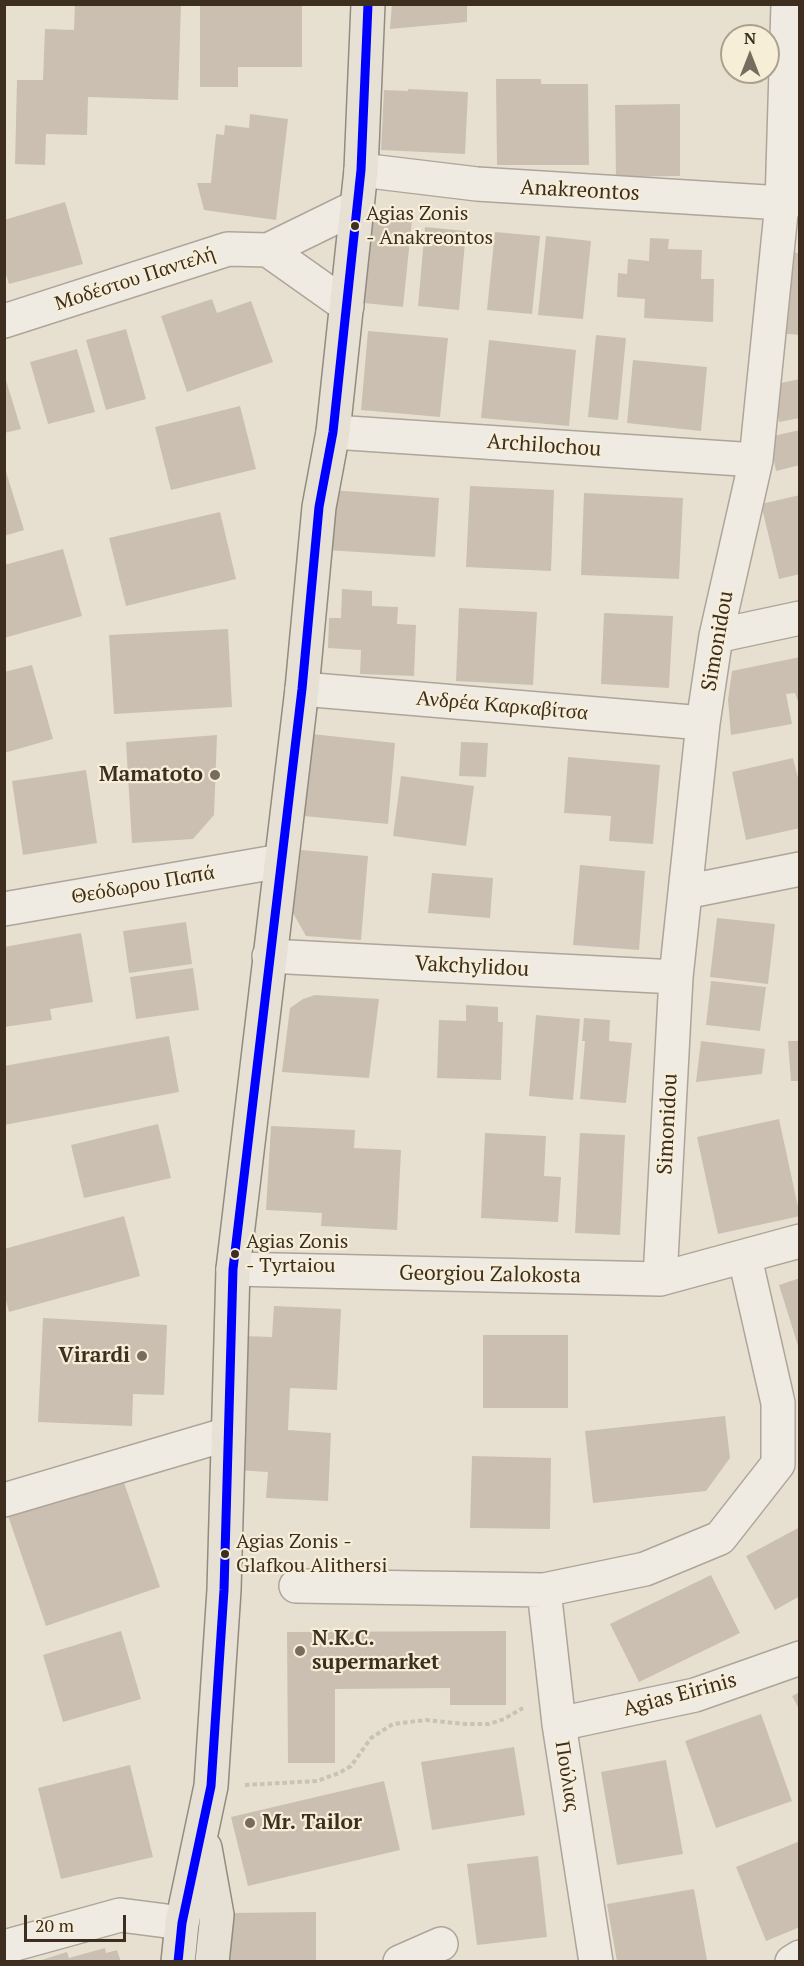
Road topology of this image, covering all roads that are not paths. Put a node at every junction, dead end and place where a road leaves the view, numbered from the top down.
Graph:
1 (368, 4) edge
2 (788, 4) edge
3 (362, 170) junction
4 (791, 201) edge
5 (356, 207) junction
6 (268, 250) junction
7 (347, 306) junction
8 (4, 321) edge
9 (333, 432) junction
10 (756, 460) junction
11 (800, 618) edge
12 (716, 636) junction
13 (302, 689) junction
14 (703, 723) junction
15 (281, 861) junction
16 (800, 869) edge
17 (685, 892) junction
18 (4, 909) edge
19 (269, 956) junction
20 (676, 977) junction
21 (800, 1241) edge
22 (745, 1258) junction
23 (233, 1269) junction
24 (660, 1279) junction
25 (228, 1434) junction
26 (4, 1500) edge
27 (296, 1586) dead end
28 (544, 1590) junction
29 (800, 1658) edge
30 (559, 1724) junction
31 (202, 1834) junction
32 (182, 1923) junction
33 (441, 1944) dead end
34 (4, 1947) edge
35 (800, 1957) edge
36 (177, 1962) edge
37 (212, 1962) edge
38 (400, 1962) edge
39 (596, 1962) edge
40 (792, 1962) edge

1 - 3 main road
2 - 4 street, Simonidou
3 - 4 street, Anakreontos
3 - 5 main road
4 - 10 street, Simonidou
5 - 6 street, Μοδέστου Παντελή
5 - 7 main road
6 - 7 street
6 - 8 street, Μοδέστου Παντελή
7 - 9 main road
9 - 10 street, Archilochou
9 - 13 main road
10 - 12 street, Simonidou
11 - 12 street
12 - 14 street, Simonidou
13 - 14 street, Ανδρέα Καρκαβίτσα
13 - 15 main road
14 - 17 street, Simonidou
15 - 18 street, Θεόδωρου Παπά
15 - 19 main road
16 - 17 street
17 - 20 street, Simonidou
19 - 20 street, Vakchylidou
19 - 23 main road
20 - 24 street, Simonidou
21 - 22 street, Georgiou Zalokosta
22 - 24 street, Georgiou Zalokosta
22 - 28 street
23 - 24 street, Georgiou Zalokosta
23 - 25 main road
25 - 26 street
25 - 31 main road
27 - 28 street
28 - 30 street, Πούλιας
29 - 30 street, Agias Eirinis
30 - 39 street, Πούλιας
31 - 32 main road
31 - 37 main road
32 - 34 street
32 - 36 main road
33 - 38 street
35 - 40 street

